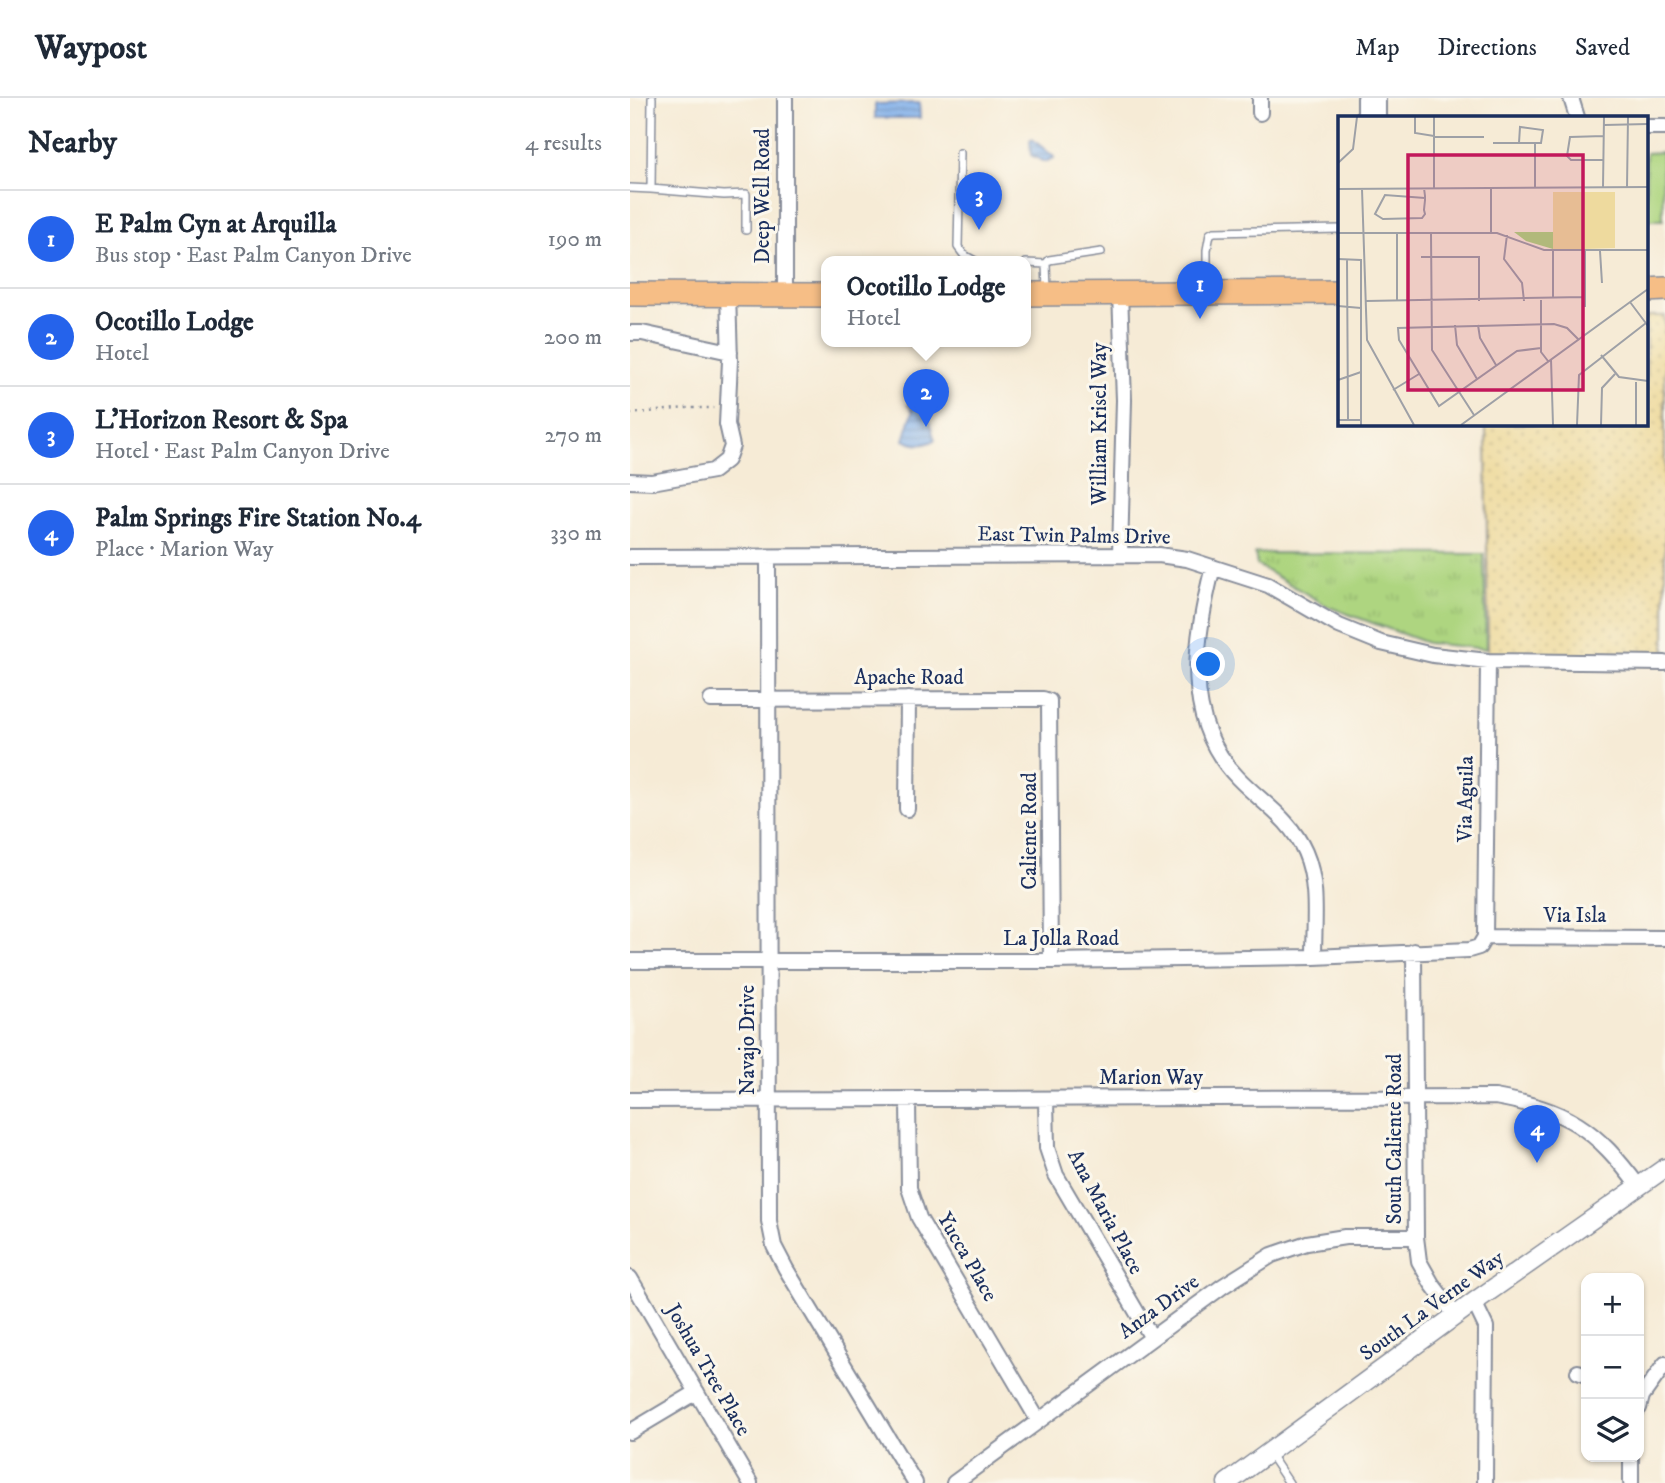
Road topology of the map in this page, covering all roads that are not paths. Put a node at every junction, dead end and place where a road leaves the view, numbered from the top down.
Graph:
1 (652, 98) edge
2 (785, 98) edge
3 (1260, 98) edge
4 (1365, 98) edge
5 (1378, 98) edge
6 (1571, 98) edge
7 (1260, 114) dead end
8 (1365, 116) edge
9 (1378, 116) edge
10 (1577, 116) edge
11 (960, 153) dead end
12 (630, 188) edge
13 (651, 188) junction
14 (1338, 229) edge
15 (746, 230) dead end
16 (1101, 252) dead end
17 (966, 256) edge
18 (1031, 263) edge
19 (1046, 264) junction
20 (1338, 292) edge
21 (728, 293) junction
22 (1121, 293) junction
23 (1207, 293) junction
24 (630, 294) edge
25 (785, 294) junction
26 (1036, 294) edge
27 (821, 295) edge
28 (630, 333) edge
29 (730, 352) junction
30 (630, 481) edge
31 (1120, 554) junction
32 (630, 557) edge
33 (768, 557) junction
34 (1213, 567) junction
35 (1488, 661) junction
36 (1665, 663) edge
37 (768, 699) junction
38 (908, 699) junction
39 (710, 700) dead end
40 (1049, 701) joint
41 (907, 809) dead end
42 (1485, 937) junction
43 (1665, 938) edge
44 (1414, 951) junction
45 (1314, 957) junction
46 (769, 960) junction
47 (630, 961) edge
48 (1051, 961) junction
49 (1416, 1098) junction
50 (769, 1099) junction
51 (1046, 1099) junction
52 (630, 1100) edge
53 (908, 1100) junction
54 (1665, 1168) edge
55 (1639, 1187) junction
56 (1416, 1237) junction
57 (630, 1278) edge
58 (1474, 1302) junction
59 (1456, 1316) junction
60 (1152, 1338) junction
61 (1665, 1364) edge
62 (698, 1392) junction
63 (1641, 1399) edge
64 (1038, 1420) junction
65 (630, 1432) edge
66 (1268, 1453) junction
67 (1632, 1462) edge
68 (750, 1483) edge
69 (915, 1483) edge
70 (954, 1483) edge
71 (1227, 1483) edge
72 (1289, 1483) edge
73 (1485, 1483) edge
74 (1631, 1483) edge

1 - 13 lane
2 - 25 street, Deep Well Road
3 - 7 street
4 - 8 street
5 - 9 street
6 - 10 street
11 - 17 lane
12 - 13 lane
13 - 15 lane
14 - 23 lane
16 - 19 lane
18 - 19 lane
19 - 26 lane
20 - 23 main road
21 - 24 main road
21 - 25 main road
21 - 29 street
22 - 23 main road
22 - 26 main road
22 - 31 street, William Krisel Way
25 - 27 main road
28 - 29 street
29 - 30 street
31 - 33 street, East Twin Palms Drive
31 - 34 street, East Twin Palms Drive
32 - 33 street, East Twin Palms Drive
33 - 37 street, Navajo Drive
34 - 35 street, East Twin Palms Drive
34 - 45 street
35 - 36 street, East Twin Palms Drive
35 - 42 street, Via Aguila
37 - 38 street, Apache Road
37 - 39 street, Apache Road
37 - 46 street, Navajo Drive
38 - 40 street, Apache Road
38 - 41 street
40 - 48 street, Caliente Road
42 - 43 street, Via Isla
42 - 44 street, La Jolla Road
44 - 45 street, La Jolla Road
44 - 49 street, South Caliente Road
45 - 48 street, La Jolla Road
46 - 47 street, La Jolla Road
46 - 48 street, La Jolla Road
46 - 50 street, Navajo Drive
49 - 51 street, Marion Way
49 - 55 street, Marion Way
49 - 56 street, South Caliente Road
50 - 52 street, Marion Way
50 - 53 street, Marion Way
50 - 69 street, Navajo Drive
51 - 53 street, Marion Way
51 - 60 street, Ana Maria Place
53 - 64 street, Yucca Place
54 - 55 street, South La Verne Way
55 - 58 street, South La Verne Way
56 - 59 street, South Caliente Road
56 - 60 street, Anza Drive
57 - 62 street, Joshua Tree Place
58 - 59 street, South La Verne Way
58 - 73 street
59 - 66 street, South La Verne Way
60 - 64 street, Anza Drive
61 - 63 street
62 - 65 street
62 - 68 street, Joshua Tree Place
64 - 70 street, Anza Drive
66 - 71 street, South La Verne Way
66 - 72 lane
67 - 74 street

